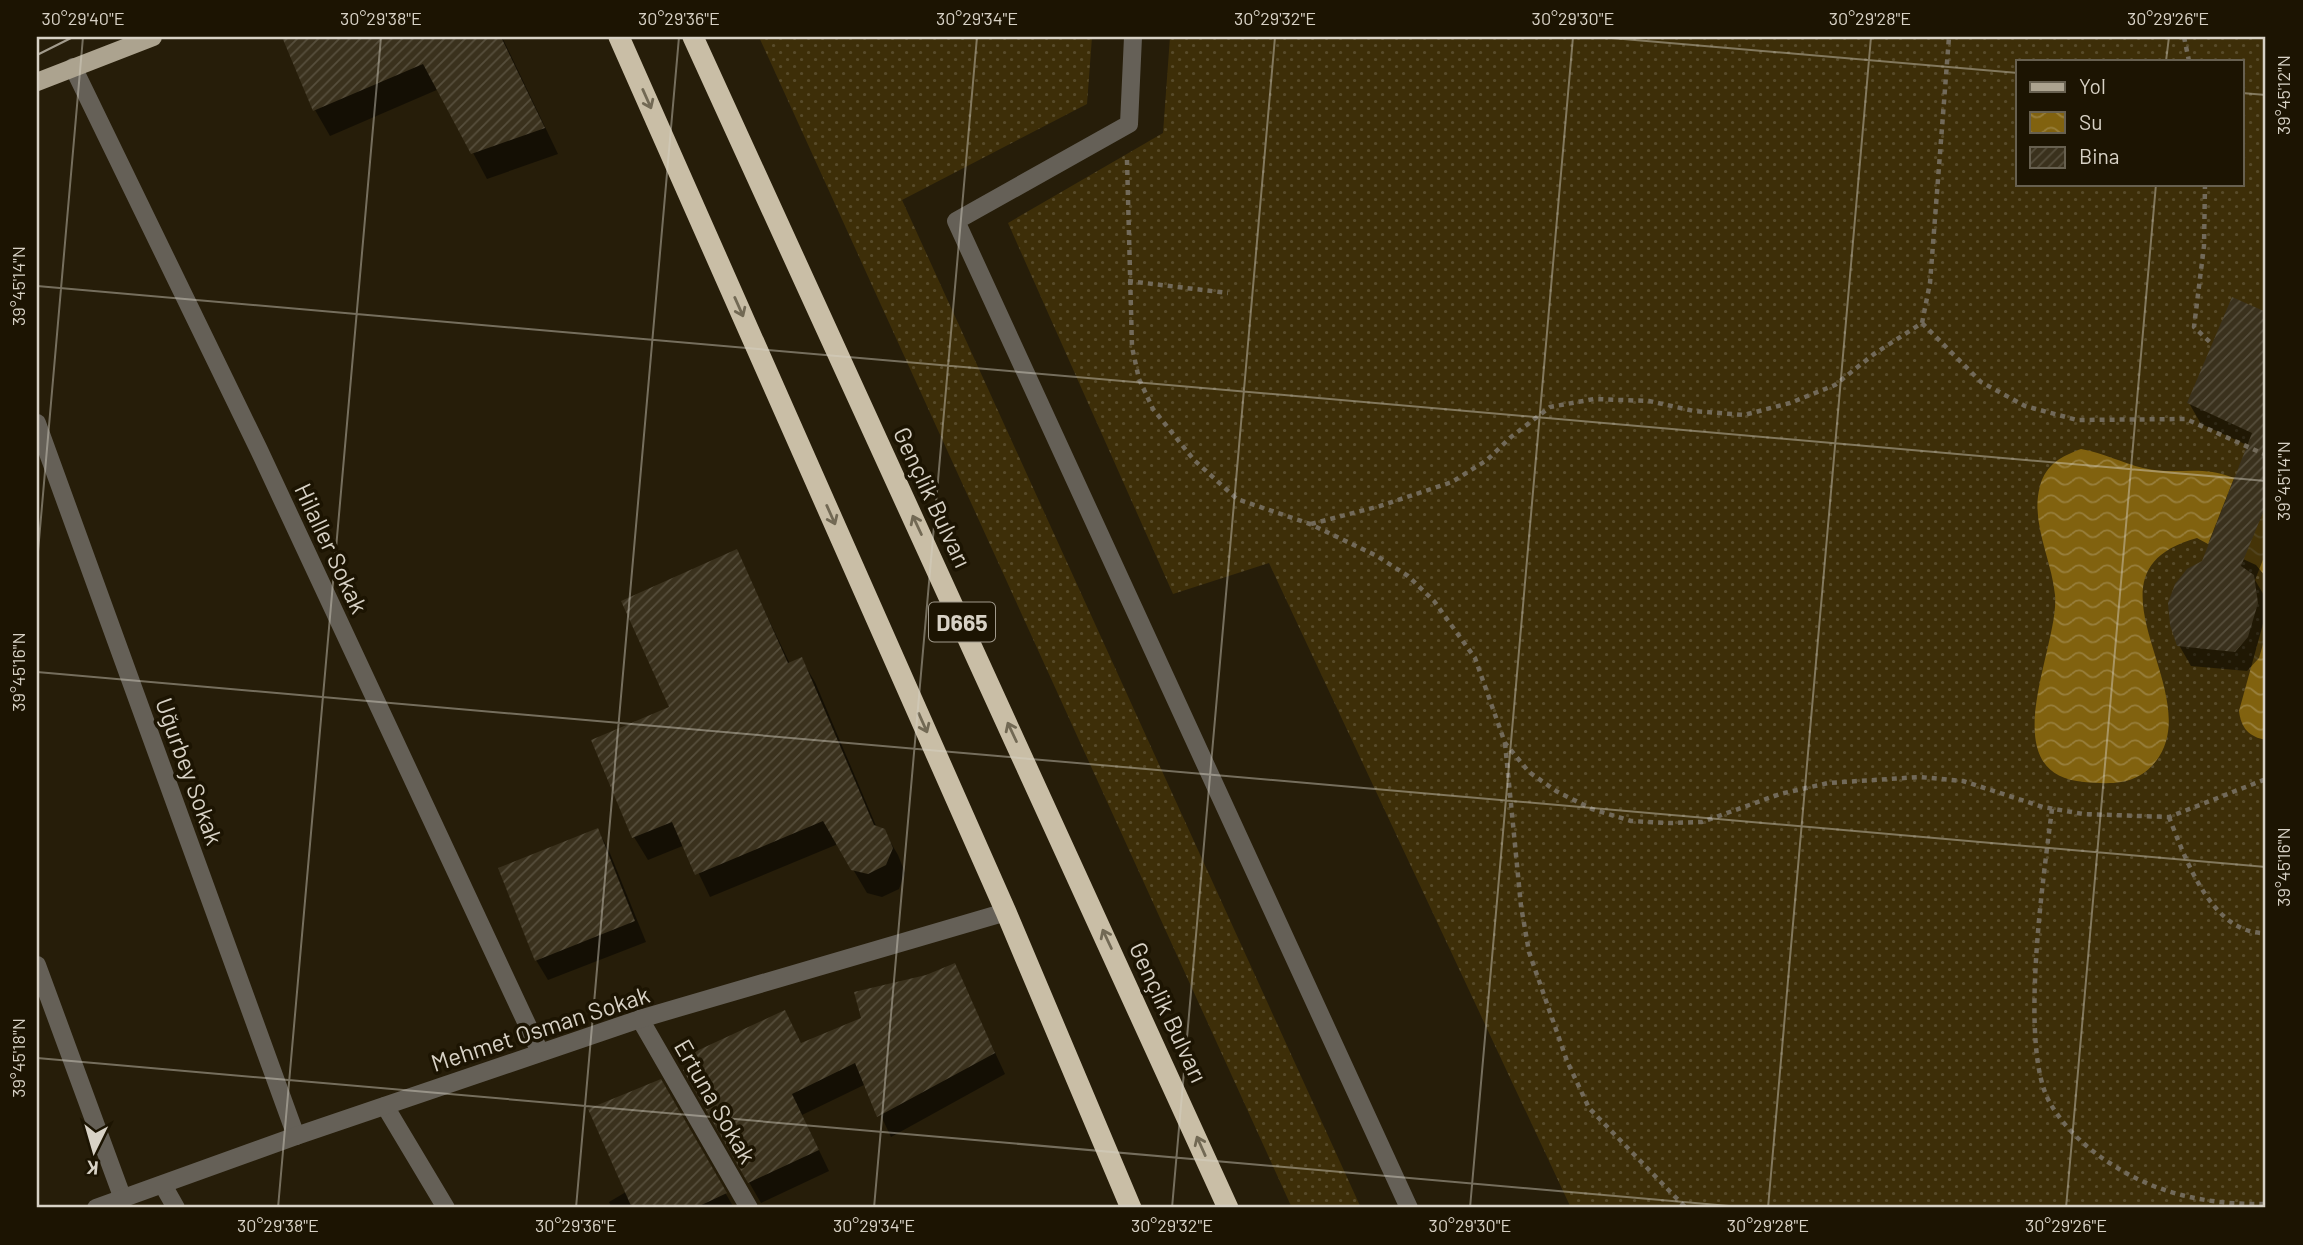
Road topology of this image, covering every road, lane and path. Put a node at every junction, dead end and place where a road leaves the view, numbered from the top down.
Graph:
1 (153, 37) edge
2 (619, 37) edge
3 (694, 37) edge
4 (1133, 37) edge
5 (1949, 37) edge
6 (2184, 37) edge
7 (2189, 60) edge
8 (74, 67) junction
9 (37, 82) edge
10 (1129, 124) junction
11 (2205, 186) edge
12 (1128, 281) junction
13 (1228, 293) dead end
14 (1922, 323) junction
15 (2213, 345) dead end
16 (37, 423) edge
17 (2266, 455) edge
18 (1310, 524) junction
19 (1505, 743) junction
20 (2266, 779) edge
21 (2052, 808) junction
22 (2169, 817) junction
23 (1006, 912) junction
24 (2266, 933) edge
25 (37, 965) edge
26 (640, 1019) junction
27 (540, 1052) junction
28 (385, 1106) junction
29 (296, 1136) junction
30 (163, 1185) junction
31 (124, 1199) junction
32 (2266, 1203) edge
33 (96, 1208) edge
34 (176, 1208) edge
35 (446, 1208) edge
36 (749, 1208) edge
37 (1131, 1208) edge
38 (1228, 1208) edge
39 (1409, 1208) edge
40 (1686, 1208) edge

1 - 8 main road
2 -> 23 highway
38 -> 3 highway, Gençlik Bulvarı / D665
4 - 10 street
5 - 14 path
6 - 7 path
8 - 9 main road
8 - 27 street, Hilaller Sokak
10 - 12 path
10 - 39 street
11 - 15 path
12 - 13 path
12 - 18 path
14 - 17 path
14 - 18 path
16 - 29 street, Uğurbey Sokak
18 - 19 path
19 - 21 path
19 - 40 path
20 - 22 path
21 - 22 path
21 - 32 path
22 - 24 path
23 - 26 street, Mehmet Osman Sokak
23 - 37 highway
25 - 31 street
26 - 27 street, Mehmet Osman Sokak
26 - 36 street, Ertuna Sokak
27 - 28 street, Mehmet Osman Sokak
28 - 29 street, Mehmet Osman Sokak
28 - 35 street
29 - 30 street, Mehmet Osman Sokak
30 - 31 street, Mehmet Osman Sokak
30 - 34 street
31 - 33 street, Mehmet Osman Sokak

